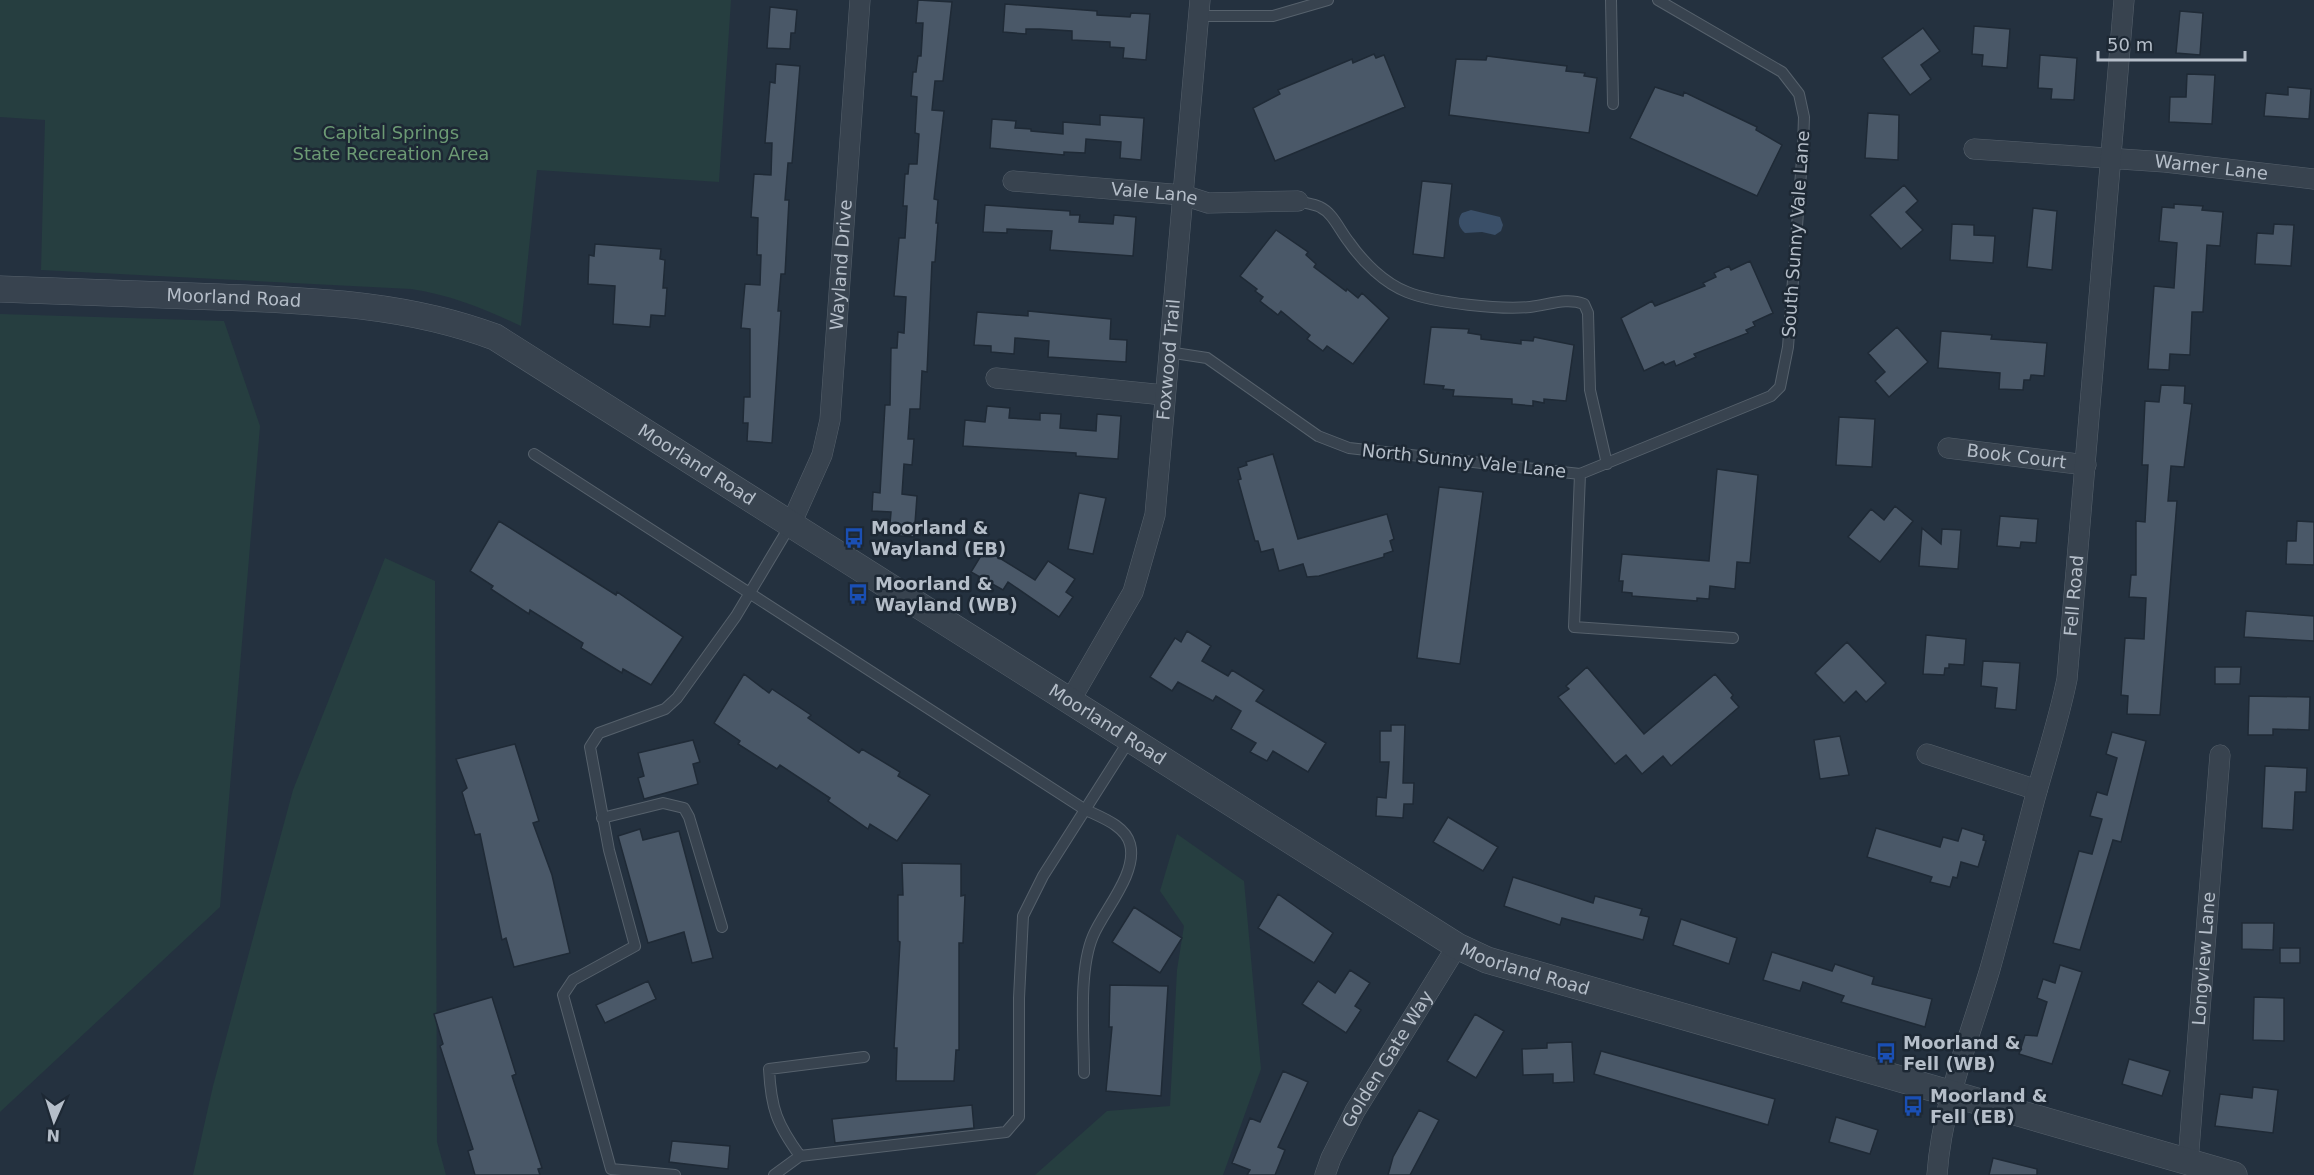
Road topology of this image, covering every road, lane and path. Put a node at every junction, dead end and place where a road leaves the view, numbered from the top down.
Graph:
1 (860, 0) edge
2 (1328, 0) edge
3 (1611, 0) edge
4 (1658, 0) edge
5 (2124, 0) edge
6 (1200, 8) edge
7 (1613, 104) dead end
8 (1974, 149) dead end
9 (2110, 158) junction
10 (2314, 179) edge
11 (1013, 181) dead end
12 (1183, 195) junction
13 (1298, 201) joint
14 (0, 289) edge
15 (1168, 352) junction
16 (996, 378) dead end
17 (1164, 395) junction
18 (1771, 396) joint
19 (1948, 448) dead end
20 (534, 454) dead end
21 (1607, 464) junction
22 (2086, 465) junction
23 (1580, 474) junction
24 (791, 524) junction
25 (750, 592) junction
26 (1733, 638) dead end
27 (1070, 701) junction
28 (1130, 739) junction
29 (1927, 754) dead end
30 (2220, 755) dead end
31 (2037, 790) junction
32 (1084, 809) junction
33 (602, 818) junction
34 (722, 927) dead end
35 (1457, 946) junction
36 (864, 1057) dead end
37 (1084, 1073) dead end
38 (1950, 1094) junction
39 (800, 1156) junction
40 (2188, 1162) junction
41 (675, 1175) edge
42 (774, 1175) edge
43 (1325, 1175) edge
44 (1937, 1175) edge
45 (2234, 1175) edge

1 - 24 street, Wayland Drive
2 - 6 lane
3 - 7 lane
4 - 18 lane, South Sunny Vale Lane
5 - 9 street, Fell Road
6 - 12 street, Foxwood Trail
8 - 9 street, Warner Lane
9 - 10 street, Warner Lane
9 - 22 street, Fell Road
11 - 12 street, Vale Lane
12 - 13 street, Vale Lane
12 - 15 street, Foxwood Trail
13 - 21 lane
14 - 24 street, Moorland Road
15 - 17 street, Foxwood Trail
15 - 23 lane, North Sunny Vale Lane
16 - 17 street
17 - 27 street, Foxwood Trail
18 - 21 lane, North Sunny Vale Lane
19 - 22 street, Book Court
20 - 25 lane
21 - 23 lane, North Sunny Vale Lane
22 - 31 street, Fell Road
23 - 26 lane
24 - 25 lane
24 - 27 street, Moorland Road
25 - 32 lane
25 - 33 lane
27 - 28 street, Moorland Road
28 - 32 lane
28 - 35 street, Moorland Road
29 - 31 street
30 - 40 street, Longview Lane
31 - 38 street, Fell Road
32 - 37 lane
32 - 39 lane
33 - 34 lane
33 - 41 lane
35 - 38 street, Moorland Road
35 - 43 street, Golden Gate Way
36 - 39 lane
38 - 40 street, Moorland Road
38 - 44 street, Fell Road
39 - 42 lane
40 - 45 street, Moorland Road

